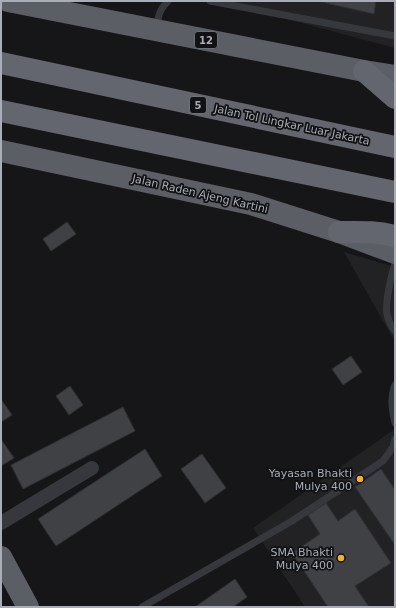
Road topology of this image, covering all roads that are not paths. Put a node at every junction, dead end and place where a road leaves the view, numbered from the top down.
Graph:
1 (8, 1) edge
2 (168, 1) edge
3 (210, 1) edge
4 (156, 31) junction
5 (395, 36) edge
6 (1, 63) edge
7 (364, 71) junction
8 (395, 76) edge
9 (395, 98) edge
10 (1, 111) edge
11 (395, 147) edge
12 (1, 151) edge
13 (395, 192) edge
14 (339, 232) junction
15 (395, 236) edge
16 (395, 253) edge
17 (395, 264) edge
18 (395, 331) edge
19 (394, 386) edge
20 (395, 423) edge
21 (395, 439) edge
22 (92, 468) dead end
23 (1, 523) edge
24 (1, 557) edge
25 (28, 607) edge
26 (142, 607) edge

1 - 4 highway, 12
2 - 4 lane
3 - 5 lane
4 - 7 highway, 12
6 - 11 highway, Jalan Tol Lingkar Luar Jakarta / 5
7 - 8 highway, 12
7 - 9 highway
10 - 13 highway
12 - 14 highway, Jalan Raden Ajeng Kartini
14 - 15 highway
14 - 16 highway, Jalan Raden Ajeng Kartini
17 - 18 lane
19 - 20 lane
21 - 26 lane
22 - 23 street
24 - 25 highway

